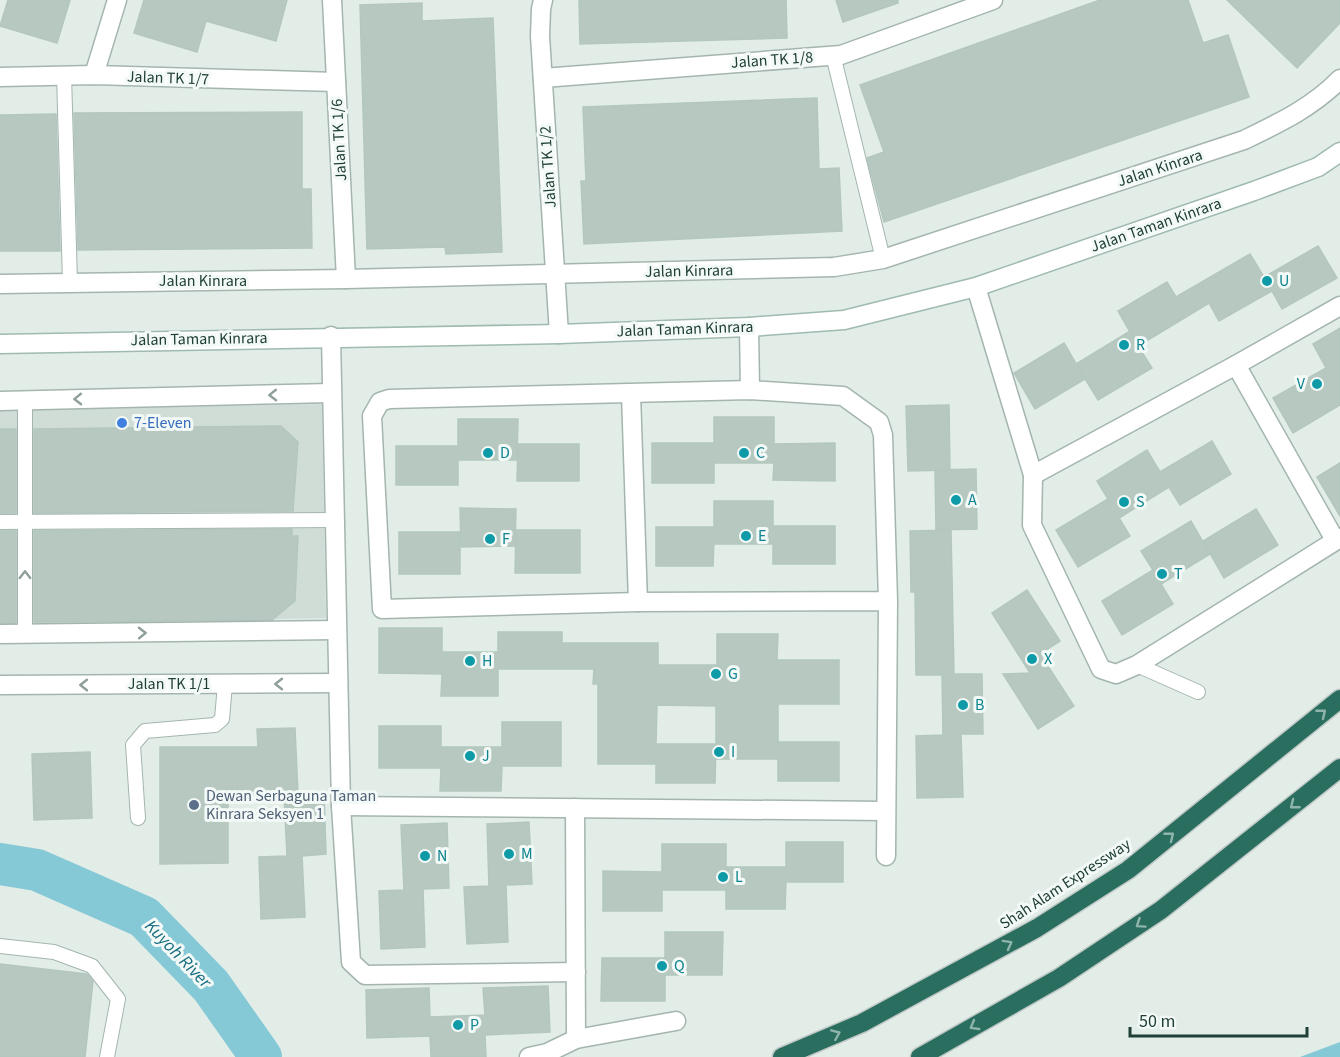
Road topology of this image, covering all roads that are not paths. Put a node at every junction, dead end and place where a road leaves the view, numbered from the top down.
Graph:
1 (117, 0) edge
2 (332, 0) edge
3 (543, 0) edge
4 (993, 0) edge
5 (833, 56) junction
6 (64, 75) junction
7 (93, 75) junction
8 (0, 77) edge
9 (543, 78) junction
10 (1340, 79) edge
11 (336, 82) junction
12 (1340, 152) edge
13 (883, 260) junction
14 (555, 274) junction
15 (345, 279) junction
16 (70, 282) junction
17 (0, 284) edge
18 (976, 287) junction
19 (1340, 306) edge
20 (749, 327) junction
21 (559, 334) junction
22 (331, 336) junction
23 (0, 344) edge
24 (1236, 365) junction
25 (750, 390) junction
26 (331, 393) junction
27 (631, 394) junction
28 (25, 400) junction
29 (0, 401) edge
30 (1033, 475) junction
31 (334, 520) junction
32 (0, 522) edge
33 (25, 522) junction
34 (1338, 539) edge
35 (888, 601) junction
36 (638, 602) junction
37 (336, 630) junction
38 (0, 634) edge
39 (25, 634) junction
40 (1137, 665) junction
41 (338, 683) junction
42 (225, 684) junction
43 (0, 685) edge
44 (1198, 692) dead end
45 (1340, 699) edge
46 (1340, 768) edge
47 (341, 806) junction
48 (575, 808) junction
49 (886, 812) junction
50 (138, 818) dead end
51 (886, 856) dead end
52 (0, 946) edge
53 (576, 972) junction
54 (676, 1021) dead end
55 (576, 1039) junction
56 (108, 1057) edge
57 (529, 1057) edge
58 (782, 1057) edge
59 (920, 1057) edge

1 - 7 street
2 - 11 street, Jalan TK 1/6
3 - 9 street, Jalan TK 1/2
4 - 5 street, Jalan TK 1/8
5 - 9 street, Jalan TK 1/8
5 - 13 lane
6 - 7 street, Jalan TK 1/7
6 - 8 street, Jalan TK 1/7
6 - 16 lane
7 - 11 street, Jalan TK 1/7
9 - 14 street, Jalan TK 1/2
10 - 13 street, Jalan Kinrara
11 - 15 street, Jalan TK 1/6
12 - 18 street, Jalan Taman Kinrara
13 - 14 street, Jalan Kinrara
14 - 15 street, Jalan Kinrara
14 - 21 street, Jalan TK 1/2
15 - 16 street, Jalan Kinrara
16 - 17 street, Jalan Kinrara
18 - 20 street, Jalan Taman Kinrara
18 - 30 street
19 - 24 street
20 - 21 street, Jalan Taman Kinrara
20 - 25 street
21 - 22 street, Jalan Taman Kinrara
22 - 23 street, Jalan Taman Kinrara
22 - 26 street
24 - 30 street
24 - 34 street
25 - 27 street
25 - 35 street
26 -> 28 street
26 - 31 street
27 - 36 street
27 - 36 street
28 - 29 street
28 - 33 lane
30 - 40 street
31 - 33 lane
31 - 37 street
32 - 33 lane
39 -> 33 lane
34 - 40 street
35 - 36 street
35 - 49 street
39 -> 37 street
37 - 41 street
38 - 39 street
40 - 44 lane
41 -> 42 street, Jalan TK 1/1
41 - 47 street
42 -> 43 street, Jalan TK 1/1
42 - 50 lane
58 -> 45 highway, Shah Alam Expressway
46 -> 59 highway
47 - 48 street
47 - 53 street
48 - 49 street
48 - 53 street
49 - 51 street
52 - 56 lane
53 - 55 street
54 - 55 street
55 - 57 street

